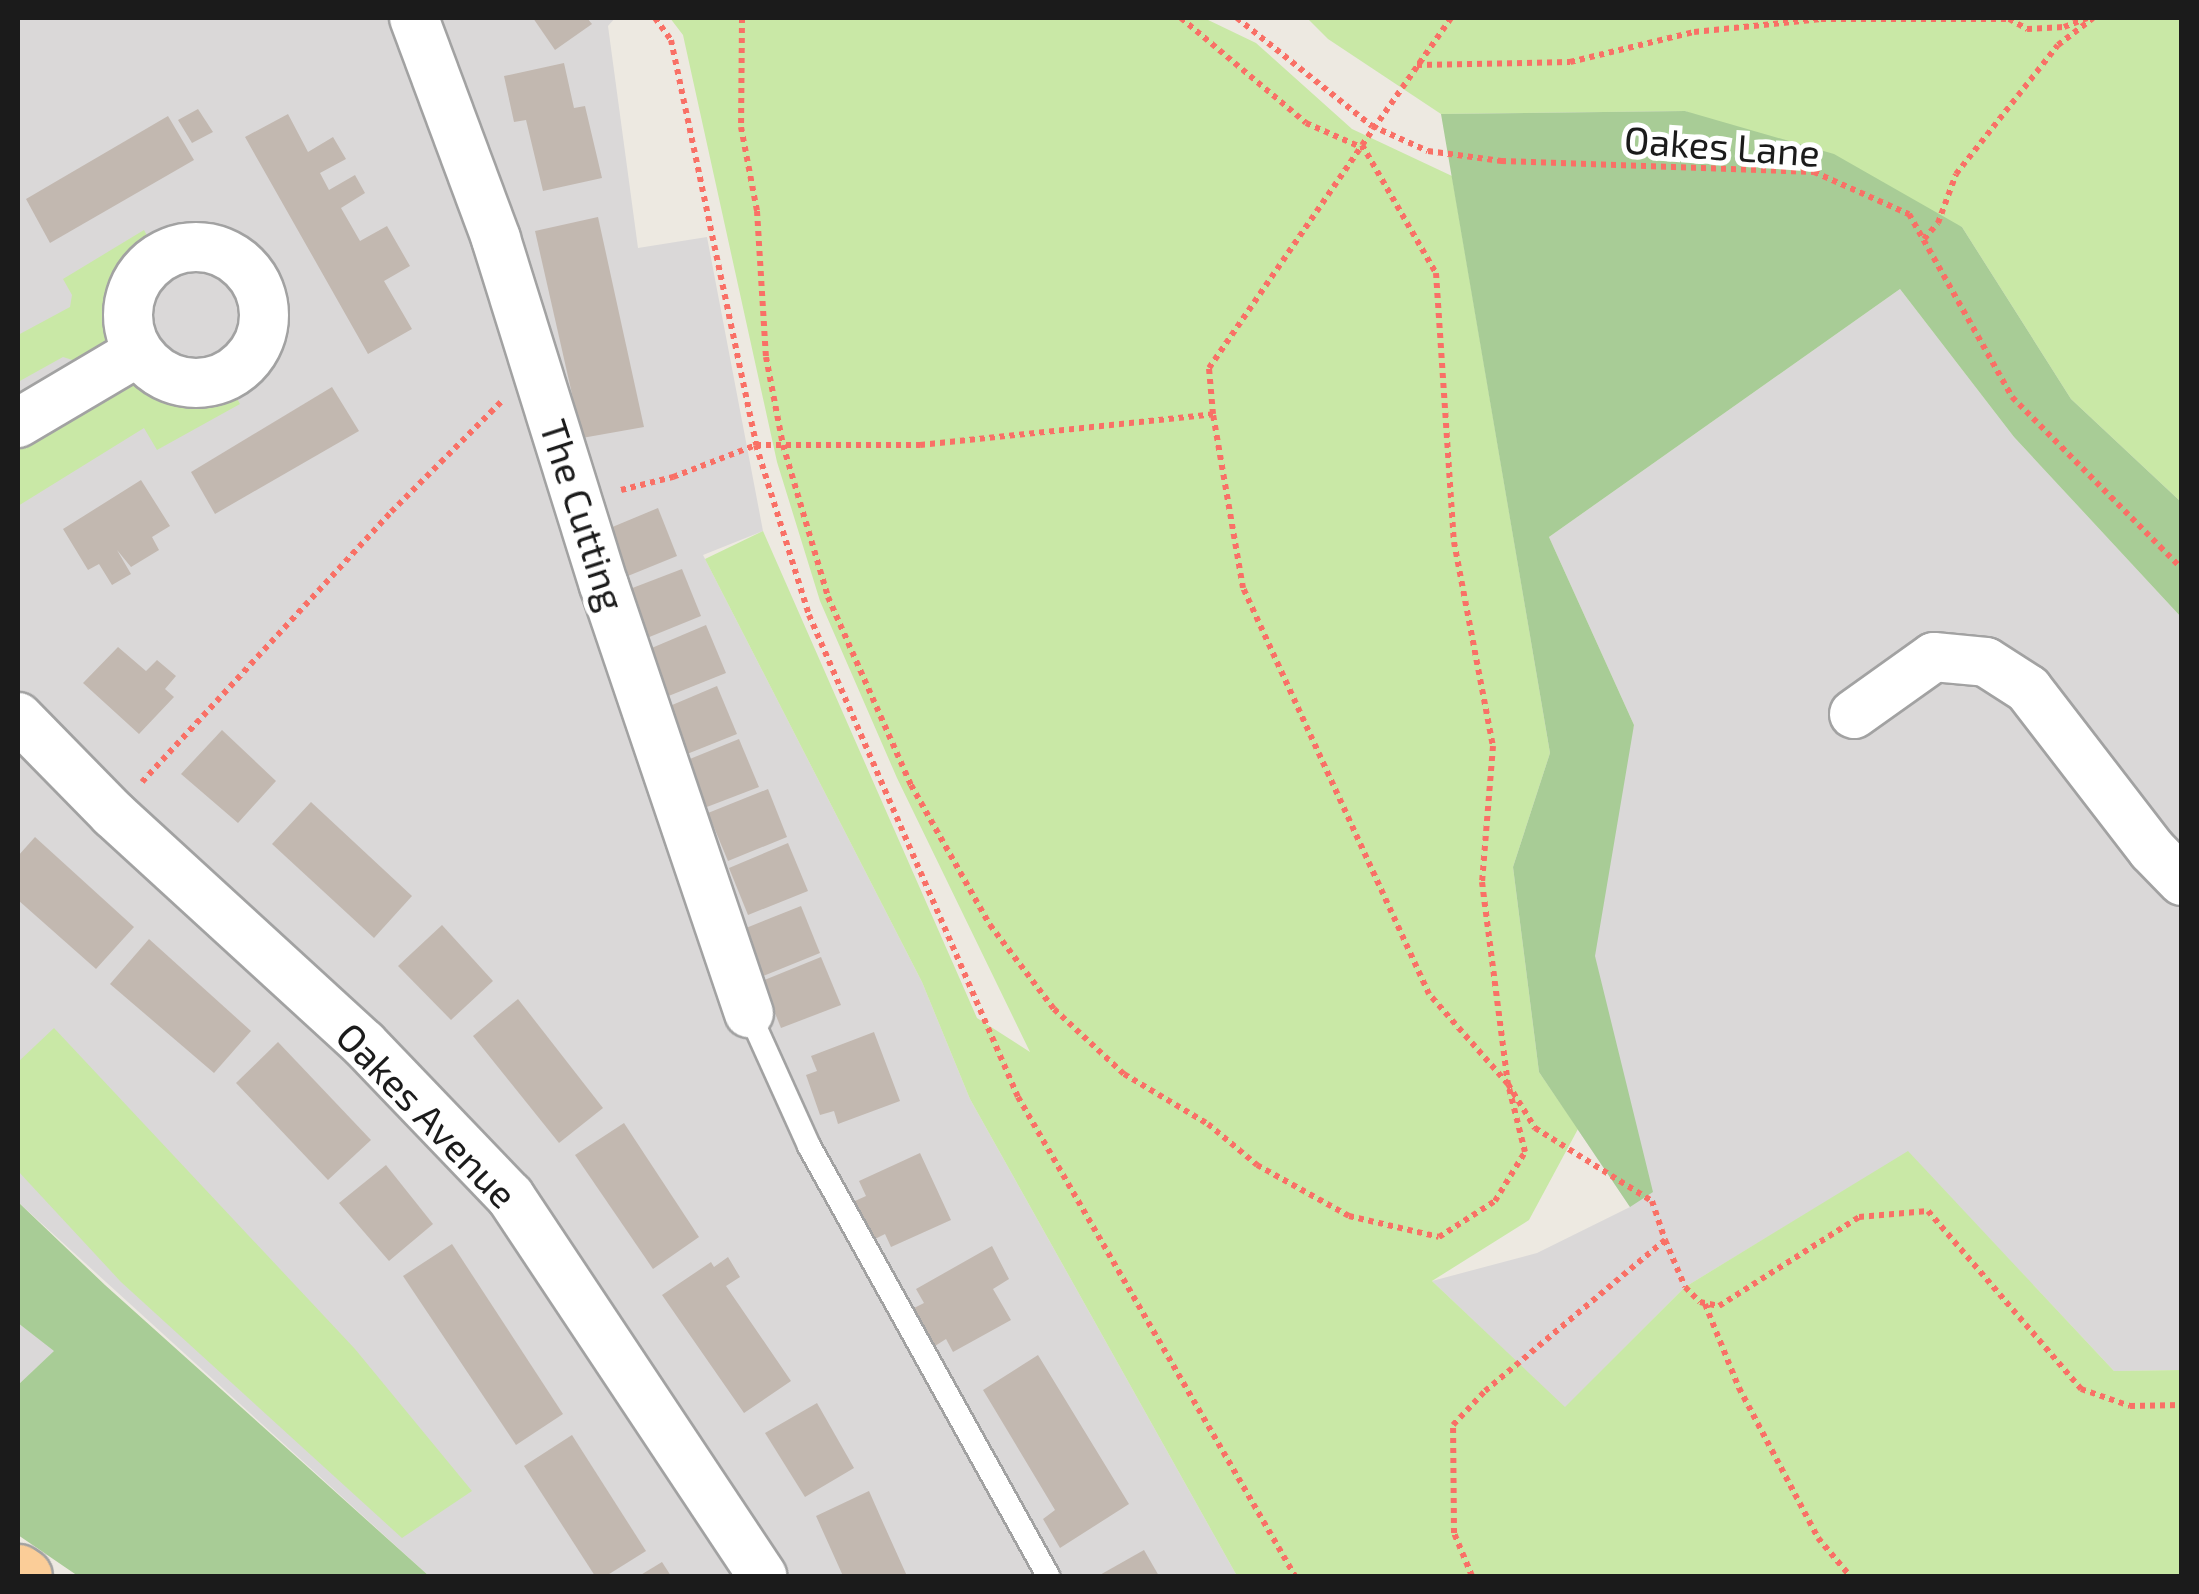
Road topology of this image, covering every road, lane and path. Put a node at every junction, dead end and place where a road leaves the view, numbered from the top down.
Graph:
1 (414, 18) edge
2 (655, 18) edge
3 (742, 18) edge
4 (1181, 18) edge
5 (1237, 18) edge
6 (1450, 18) edge
7 (2090, 18) edge
8 (1416, 66) junction
9 (1372, 126) junction
10 (1363, 147) junction
11 (1924, 238) junction
12 (138, 352) dead end
13 (540, 381) junction
14 (1214, 414) junction
15 (18, 423) edge
16 (756, 445) junction
17 (782, 445) junction
18 (580, 501) junction
19 (2182, 569) edge
20 (1854, 714) dead end
21 (18, 717) edge
22 (113, 814) junction
23 (2182, 881) edge
24 (750, 1014) joint
25 (1508, 1084) junction
26 (1666, 1240) junction
27 (1705, 1303) junction
28 (2182, 1404) edge
29 (18, 1572) edge
30 (24, 1576) edge
31 (762, 1576) edge
32 (1048, 1576) edge
33 (1296, 1576) edge
34 (1472, 1576) edge
35 (1850, 1576) edge

1 - 13 street, The Cutting
2 - 16 path
3 - 17 path
4 - 10 path
5 - 9 path, Oakes Lane
6 - 8 path
7 - 8 path
7 - 11 path
8 - 9 path
9 - 10 path
9 - 11 path, Oakes Lane
10 - 14 path
10 - 25 path
11 - 19 path, Oakes Lane
12 - 15 street
13 - 18 street, The Cutting
13 - 22 path
14 - 17 path
14 - 25 path
16 - 17 path
16 - 18 path
16 - 33 path
17 - 25 path
18 - 24 street, The Cutting
20 - 23 street
21 - 22 street, Oakes Avenue
22 - 31 street, Oakes Avenue
24 - 32 lane
25 - 26 path
26 - 27 path
26 - 34 path
27 - 28 path
27 - 35 path
29 - 30 main road

